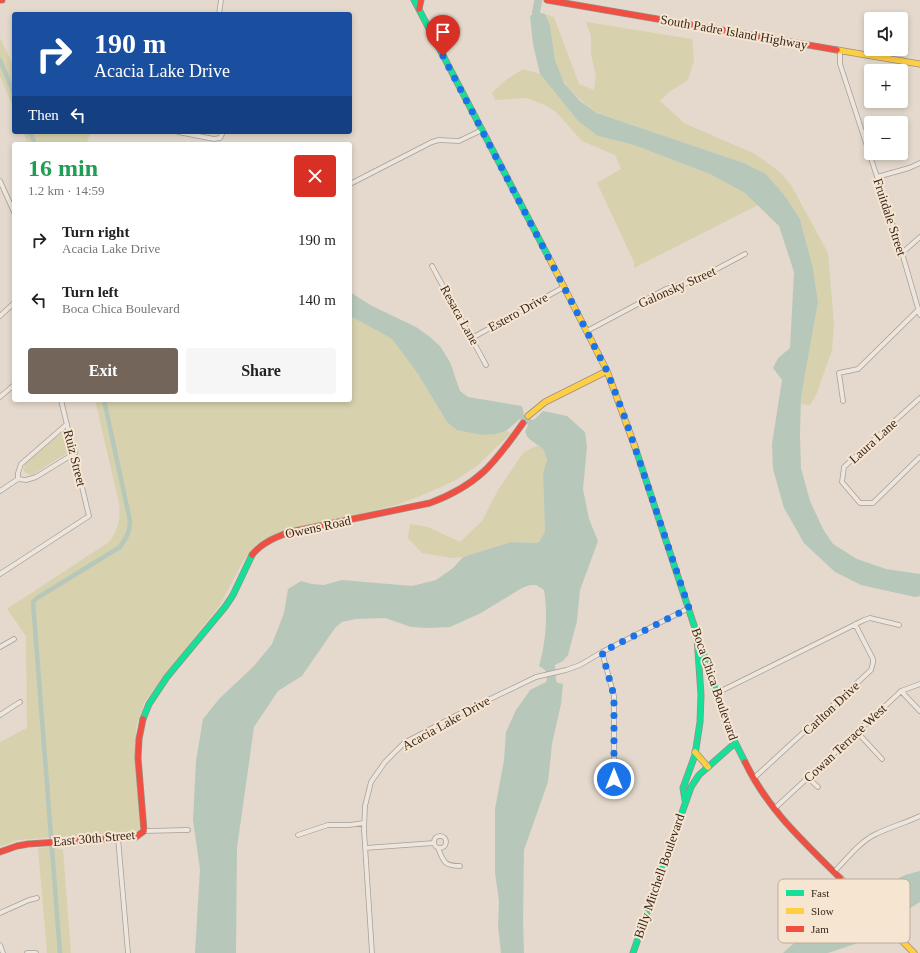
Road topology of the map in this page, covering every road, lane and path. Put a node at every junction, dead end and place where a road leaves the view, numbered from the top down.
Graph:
1 (221, 0) edge
2 (409, 0) edge
3 (414, 0) edge
4 (421, 0) edge
5 (548, 0) edge
6 (419, 9) junction
7 (219, 12) edge
8 (840, 51) junction
9 (920, 64) edge
10 (482, 130) junction
11 (188, 134) edge
12 (222, 134) edge
13 (920, 163) edge
14 (877, 177) junction
15 (0, 181) edge
16 (352, 183) edge
17 (12, 208) edge
18 (920, 237) edge
19 (902, 253) junction
20 (745, 254) dead end
21 (432, 266) dead end
22 (564, 287) junction
23 (12, 305) edge
24 (918, 310) junction
25 (0, 316) edge
26 (920, 316) edge
27 (587, 331) junction
28 (472, 338) junction
29 (486, 365) dead end
30 (607, 371) junction
31 (12, 387) edge
32 (0, 397) edge
33 (920, 398) edge
34 (843, 401) dead end
35 (62, 402) edge
36 (528, 416) dead end
37 (523, 423) dead end
38 (67, 424) junction
39 (75, 453) junction
40 (920, 458) edge
41 (18, 479) junction
42 (0, 491) edge
43 (0, 574) edge
44 (689, 608) junction
45 (855, 624) junction
46 (899, 625) dead end
47 (696, 632) junction
48 (14, 639) dead end
49 (0, 647) edge
50 (602, 652) junction
51 (920, 684) edge
52 (901, 691) junction
53 (717, 693) junction
54 (20, 702) dead end
55 (920, 711) edge
56 (0, 715) edge
57 (857, 732) junction
58 (735, 743) junction
59 (696, 752) junction
60 (882, 759) dead end
61 (708, 767) junction
62 (808, 778) junction
63 (614, 779) dead end
64 (753, 779) junction
65 (818, 787) dead end
66 (685, 800) junction
67 (774, 809) junction
68 (920, 816) edge
69 (364, 823) junction
70 (188, 830) dead end
71 (144, 831) junction
72 (298, 835) dead end
73 (118, 838) junction
74 (434, 842) junction
75 (366, 848) junction
76 (438, 848) junction
77 (0, 852) edge
78 (460, 866) dead end
79 (834, 872) junction
80 (841, 879) edge
81 (37, 898) dead end
82 (0, 913) edge
83 (904, 943) edge
84 (0, 945) edge
85 (3, 953) edge
86 (27, 953) edge
87 (36, 953) edge
88 (128, 953) edge
89 (372, 953) edge
90 (633, 953) edge
91 (914, 953) edge

1 - 7 street
2 - 6 main road
3 - 6 main road, Boca Chica Boulevard
4 - 6 main road
5 - 8 main road, South Padre Island Highway
6 - 10 main road, Boca Chica Boulevard
8 - 9 main road, South Padre Island Highway
8 - 14 street, Fruitdale Street
10 - 16 street
10 - 22 main road, Boca Chica Boulevard
11 - 12 street
13 - 14 street
14 - 19 street, Fruitdale Street
15 - 17 street
18 - 19 street
19 - 24 street, Fruitdale Street
20 - 27 street, Galonsky Street
21 - 28 street, Resaca Lane
22 - 27 main road, Boca Chica Boulevard
22 - 28 street, Estero Drive
23 - 25 street
24 - 26 street, Fruitdale Street
24 - 34 street
27 - 30 main road, Boca Chica Boulevard
28 - 29 street, Resaca Lane
30 - 36 main road
30 - 44 main road, Boca Chica Boulevard
31 - 32 street
33 - 40 street, Laura Lane
35 - 38 street, Ruiz Street
37 - 71 main road, Owens Road
38 - 39 street, Ruiz Street
38 - 41 street
39 - 41 street
39 - 43 street, Ruiz Street
41 - 42 street
44 - 47 main road, Boca Chica Boulevard
44 - 50 street, Acacia Lake Drive
45 - 46 street
45 - 53 street
45 - 64 street, Carlton Drive
47 - 53 main road, Boca Chica Boulevard
47 - 59 main road, Billy Mitchell Boulevard
48 - 49 street
50 - 63 street
50 - 69 street, Acacia Lake Drive
51 - 52 street, Cowan Terrace West
52 - 55 street
52 - 57 street, Cowan Terrace West
53 - 58 main road, Boca Chica Boulevard
54 - 56 street
57 - 60 street
57 - 62 street, Cowan Terrace West
58 - 61 main road, Billy Mitchell Boulevard
58 - 64 main road, Boca Chica Boulevard
59 - 61 main road
59 - 66 main road, Billy Mitchell Boulevard
61 - 66 main road, Billy Mitchell Boulevard
62 - 65 street
62 - 67 street, Cowan Terrace West
64 - 67 main road, Boca Chica Boulevard
66 - 90 main road, Billy Mitchell Boulevard
67 - 79 main road, Boca Chica Boulevard
68 - 79 street
69 - 72 street
69 - 75 street, Acacia Lake Drive
70 - 71 street, East 30th Street
71 - 73 main road, East 30th Street
73 - 77 main road, East 30th Street
73 - 88 street
74 - 75 street
74 - 76 street
74 - 76 street
75 - 89 street, Acacia Lake Drive
76 - 78 street
79 - 80 main road, Boca Chica Boulevard
81 - 82 street
83 - 91 main road, Boca Chica Boulevard
84 - 85 street
86 - 87 street

